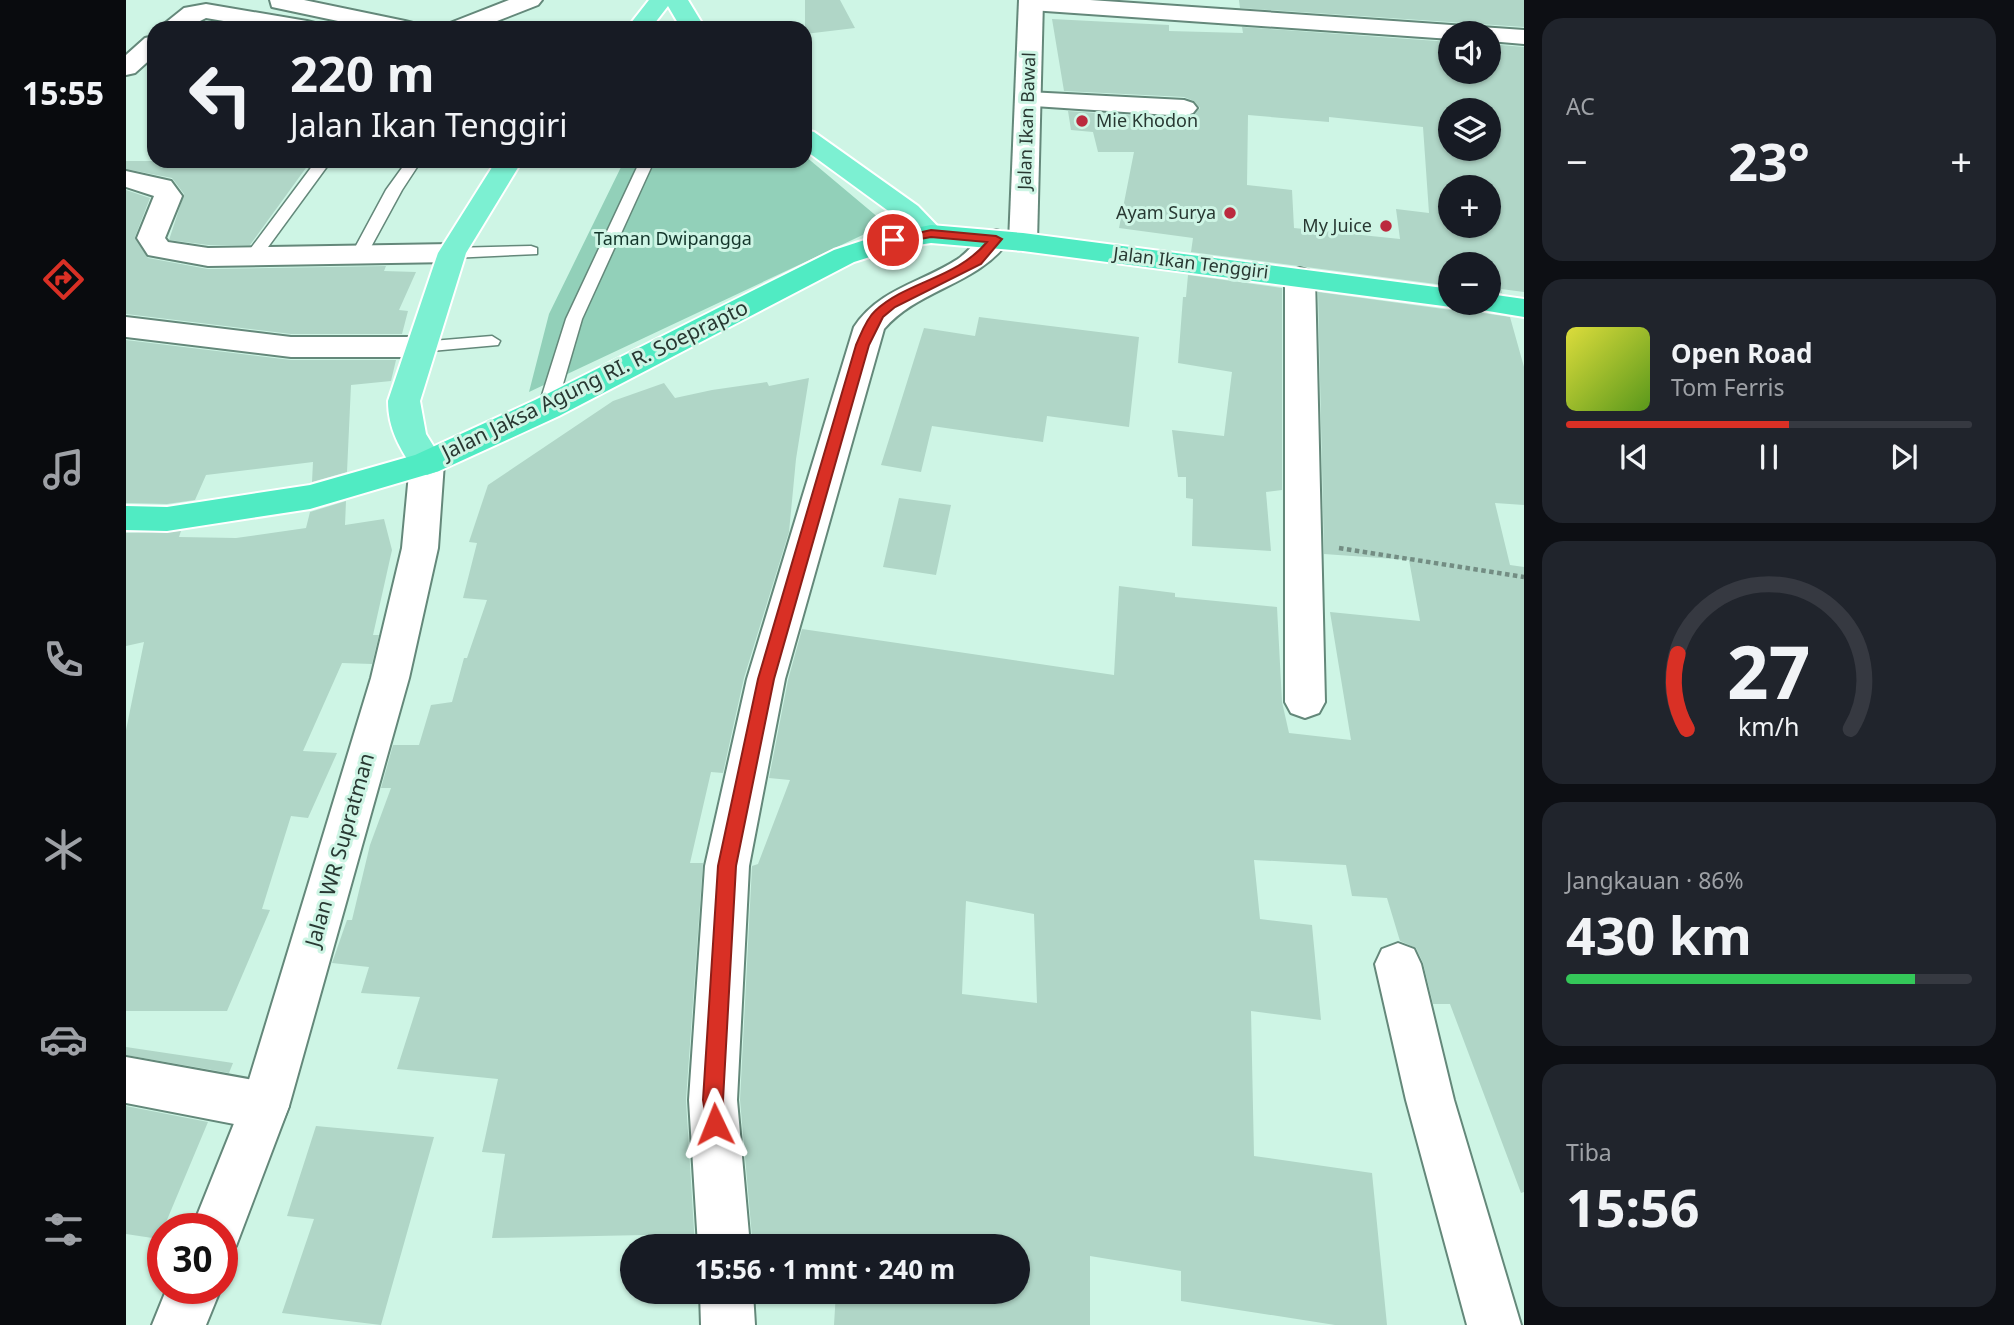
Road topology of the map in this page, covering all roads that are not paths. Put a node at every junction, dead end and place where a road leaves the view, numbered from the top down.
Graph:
1 (272, 0) edge
2 (530, 0) edge
3 (661, 0) edge
4 (676, 0) edge
5 (1345, 0) edge
6 (1031, 1) edge
7 (181, 21) edge
8 (265, 21) edge
9 (371, 21) edge
10 (476, 21) edge
11 (644, 21) edge
12 (689, 21) edge
13 (1347, 24) junction
14 (1438, 30) edge
15 (1501, 35) edge
16 (1524, 37) edge
17 (147, 49) edge
18 (126, 68) edge
19 (1028, 100) junction
20 (1184, 108) dead end
21 (812, 143) edge
22 (319, 168) edge
23 (410, 168) edge
24 (505, 168) edge
25 (644, 168) edge
26 (126, 179) edge
27 (931, 234) junction
28 (1009, 240) junction
29 (531, 251) dead end
30 (452, 253) junction
31 (254, 255) junction
32 (359, 255) junction
33 (1300, 277) junction
34 (1438, 296) edge
35 (1501, 305) edge
36 (1524, 308) edge
37 (126, 327) edge
38 (492, 341) dead end
39 (419, 347) junction
40 (547, 408) junction
41 (427, 463) junction
42 (126, 518) edge
43 (1305, 702) dead end
44 (1398, 964) dead end
45 (126, 1080) edge
46 (265, 1105) junction
47 (224, 1213) edge
48 (723, 1234) edge
49 (188, 1304) edge
50 (179, 1325) edge
51 (1494, 1325) edge

1 - 9 street
2 - 10 street
3 - 11 main road
4 - 12 main road
5 - 13 street
6 - 13 street
6 - 19 street, Jalan Ikan Bawal
7 - 8 street
13 - 14 street
15 - 16 street
17 - 18 street
19 - 20 street
19 - 28 street, Jalan Ikan Bawal
21 - 27 main road
22 - 31 lane
23 - 32 lane
24 - 30 main road
25 - 40 lane
26 - 31 street
27 - 28 highway, Jalan Ikan Tenggiri
27 - 40 highway, Jalan Jaksa Agung RI. R. Soeprapto
28 - 33 highway, Jalan Ikan Tenggiri
28 - 48 street
29 - 30 lane
30 - 32 street
30 - 39 main road
31 - 32 street
33 - 34 highway, Jalan Ikan Tenggiri
33 - 43 street
35 - 36 highway
37 - 39 street
38 - 39 lane
39 - 41 main road
40 - 41 highway, Jalan Jaksa Agung RI. R. Soeprapto
41 - 42 highway, Jalan Jaksa Agung RI. R. Soeprapto
41 - 46 street, Jalan WR Supratman
44 - 51 street
45 - 46 street
46 - 47 street, Jalan WR Supratman
49 - 50 street

